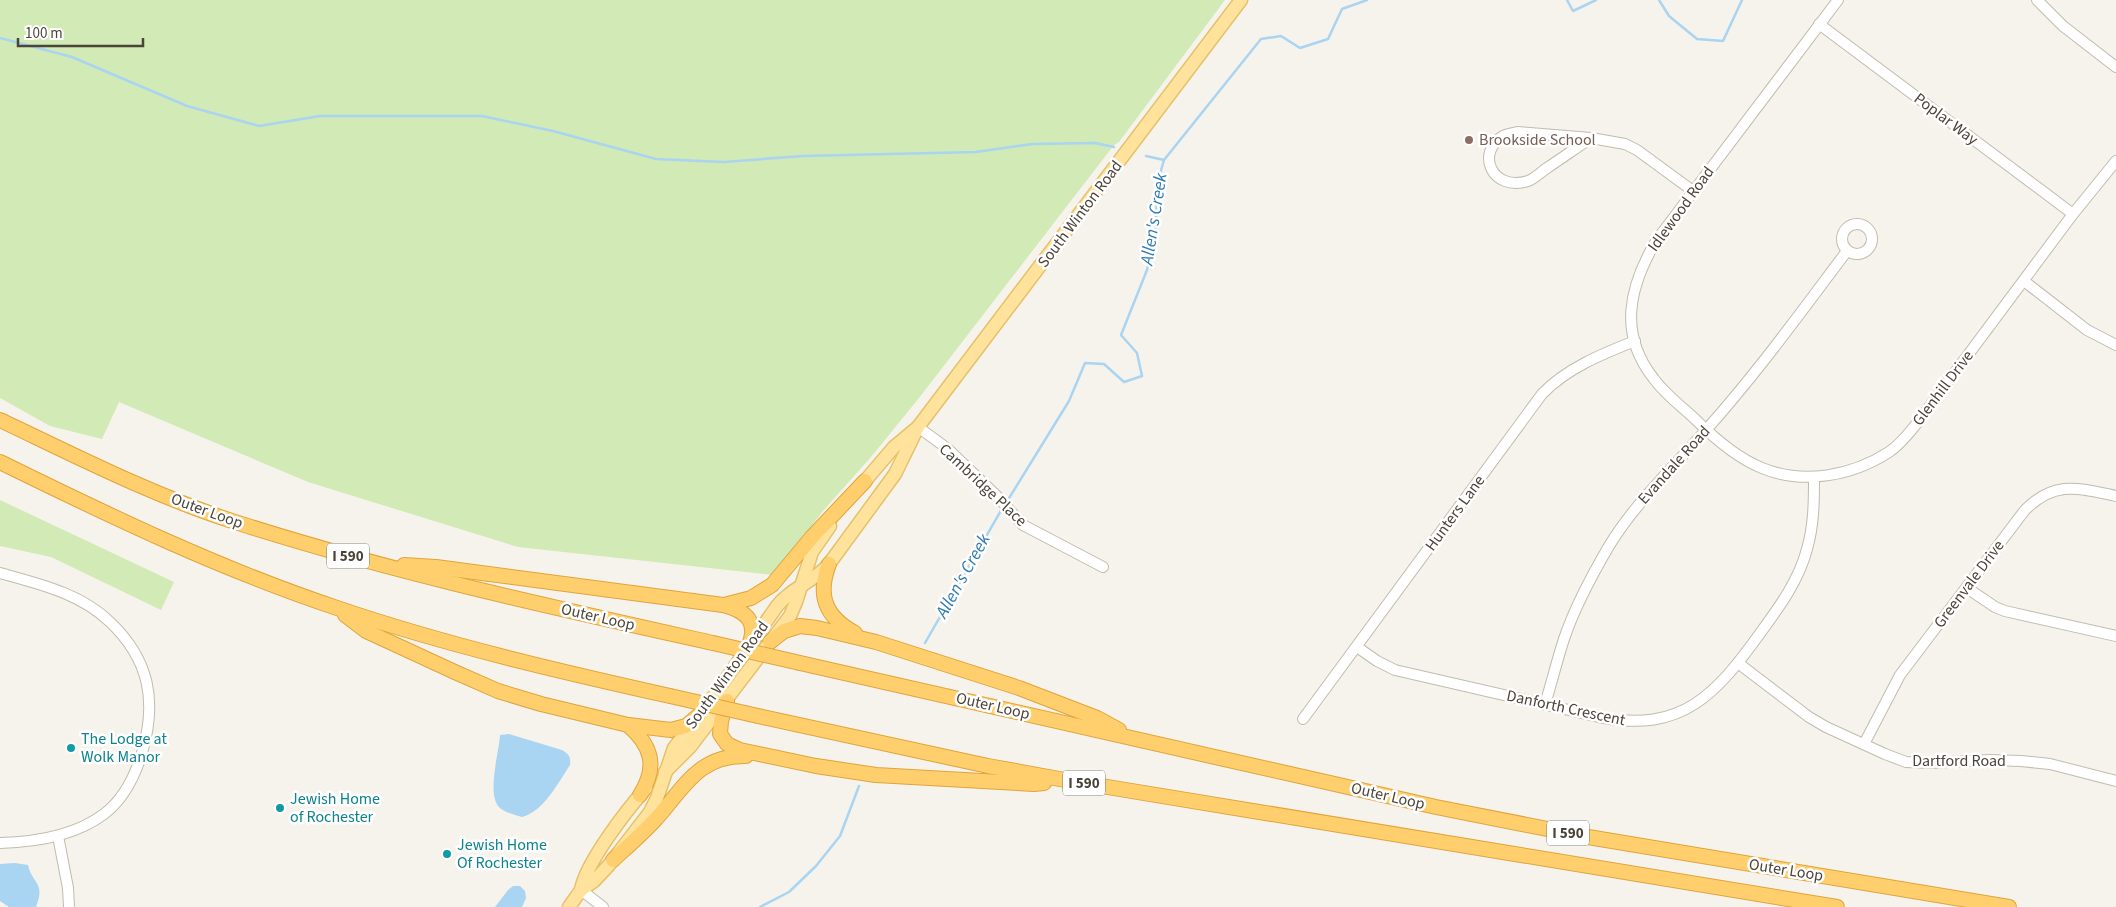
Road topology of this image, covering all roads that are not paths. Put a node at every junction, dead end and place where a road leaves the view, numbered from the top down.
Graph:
1 (1241, 0) edge
2 (1838, 0) edge
3 (2037, 0) edge
4 (1819, 24) junction
5 (2116, 67) edge
6 (1591, 138) junction
7 (2116, 161) edge
8 (1693, 191) junction
9 (2073, 214) junction
10 (1847, 251) dead end
11 (2024, 281) junction
12 (1635, 341) junction
13 (2116, 345) edge
14 (0, 420) edge
15 (918, 427) junction
16 (1706, 430) junction
17 (0, 462) edge
18 (1814, 477) junction
19 (864, 481) junction
20 (2116, 496) edge
21 (369, 563) junction
22 (829, 564) junction
23 (1103, 567) dead end
24 (0, 573) edge
25 (801, 587) junction
26 (1967, 588) junction
27 (723, 605) junction
28 (336, 608) junction
29 (2116, 636) edge
30 (770, 642) junction
31 (876, 642) junction
32 (1357, 647) junction
33 (748, 648) junction
34 (1738, 663) junction
35 (727, 701) junction
36 (1545, 704) junction
37 (699, 715) junction
38 (1303, 719) dead end
39 (628, 725) junction
40 (1130, 737) junction
41 (1864, 744) junction
42 (770, 756) junction
43 (665, 771) junction
44 (1065, 780) junction
45 (2116, 781) edge
46 (640, 795) junction
47 (58, 836) junction
48 (0, 843) edge
49 (613, 860) junction
50 (581, 890) junction
51 (68, 907) edge
52 (569, 907) edge
53 (603, 907) edge
54 (1837, 907) edge
55 (2009, 907) edge

1 - 15 main road, South Winton Road
2 - 4 street, Idlewood Road
3 - 5 street
4 - 8 street, Idlewood Road
4 - 9 street, Poplar Way
6 - 6 street
6 - 8 street
7 - 9 street, Glenhill Drive
8 - 12 street, Idlewood Road
9 - 11 street, Glenhill Drive
10 - 16 street, Evandale Road
11 - 13 street
11 - 18 street, Glenhill Drive
12 - 16 street, Idlewood Road
12 - 32 street, Hunters Lane
14 - 21 highway, Outer Loop / I 590
15 - 19 main road, South Winton Road
15 - 22 main road, South Winton Road
15 - 23 street, Cambridge Place
16 - 18 street, Glenhill Drive
16 - 36 street, Evandale Road
17 - 28 highway, Outer Loop / I 590
18 - 34 street, Danforth Crescent
19 - 25 main road, South Winton Road
19 - 27 highway
20 - 26 street, Greenvale Drive
21 - 27 highway
21 - 40 highway, Outer Loop / I 590, bridge
22 - 25 main road, South Winton Road
22 - 31 highway
24 - 47 street
25 - 30 main road, South Winton Road
25 - 33 main road, South Winton Road
26 - 29 street
26 - 41 street, Greenvale Drive
27 - 33 highway
28 - 39 highway
28 - 44 highway, Outer Loop / I 590, bridge
30 - 31 highway
30 - 35 main road, South Winton Road
31 - 40 highway
32 - 36 street, Danforth Crescent
32 - 38 street, Hunters Lane
33 - 37 main road, South Winton Road
34 - 36 street, Danforth Crescent
34 - 41 street, Dartford Road
35 - 42 highway
35 - 43 main road, South Winton Road
37 - 39 highway
37 - 43 main road, South Winton Road
39 - 46 highway
40 - 55 highway, Outer Loop / I 590
41 - 45 street, Dartford Road
42 - 44 highway
42 - 49 highway
43 - 46 main road, South Winton Road
43 - 49 main road, South Winton Road
44 - 54 highway, Outer Loop / I 590
46 - 50 main road, South Winton Road
47 - 48 street
47 - 51 street
49 - 50 main road, South Winton Road
50 - 52 main road, South Winton Road
50 - 53 street

